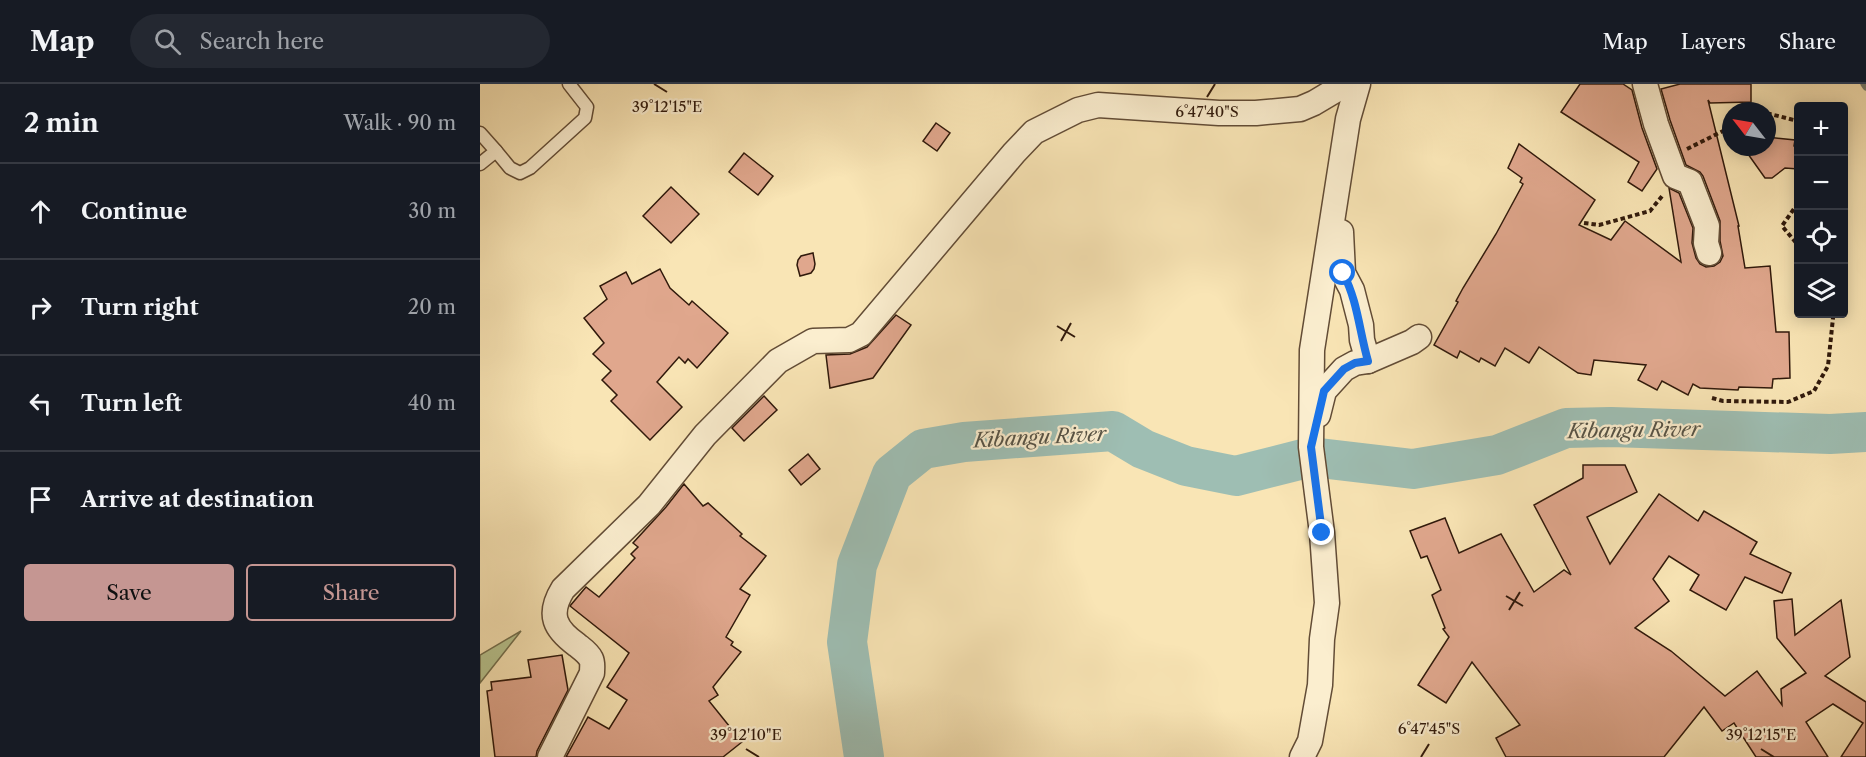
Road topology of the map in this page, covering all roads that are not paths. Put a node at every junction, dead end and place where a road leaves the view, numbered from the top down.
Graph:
1 (569, 84) edge
2 (1346, 84) edge
3 (1358, 84) edge
4 (1645, 84) edge
5 (480, 133) edge
6 (496, 151) junction
7 (480, 164) edge
8 (1338, 188) junction
9 (1709, 253) dead end
10 (1419, 337) dead end
11 (1368, 361) junction
12 (1311, 447) junction
13 (550, 757) edge
14 (1302, 757) edge

1 - 6 lane
2 - 13 street
3 - 8 street
4 - 9 street
5 - 6 lane
6 - 7 lane
8 - 11 street
8 - 12 street
10 - 11 street
11 - 12 street
12 - 14 street

